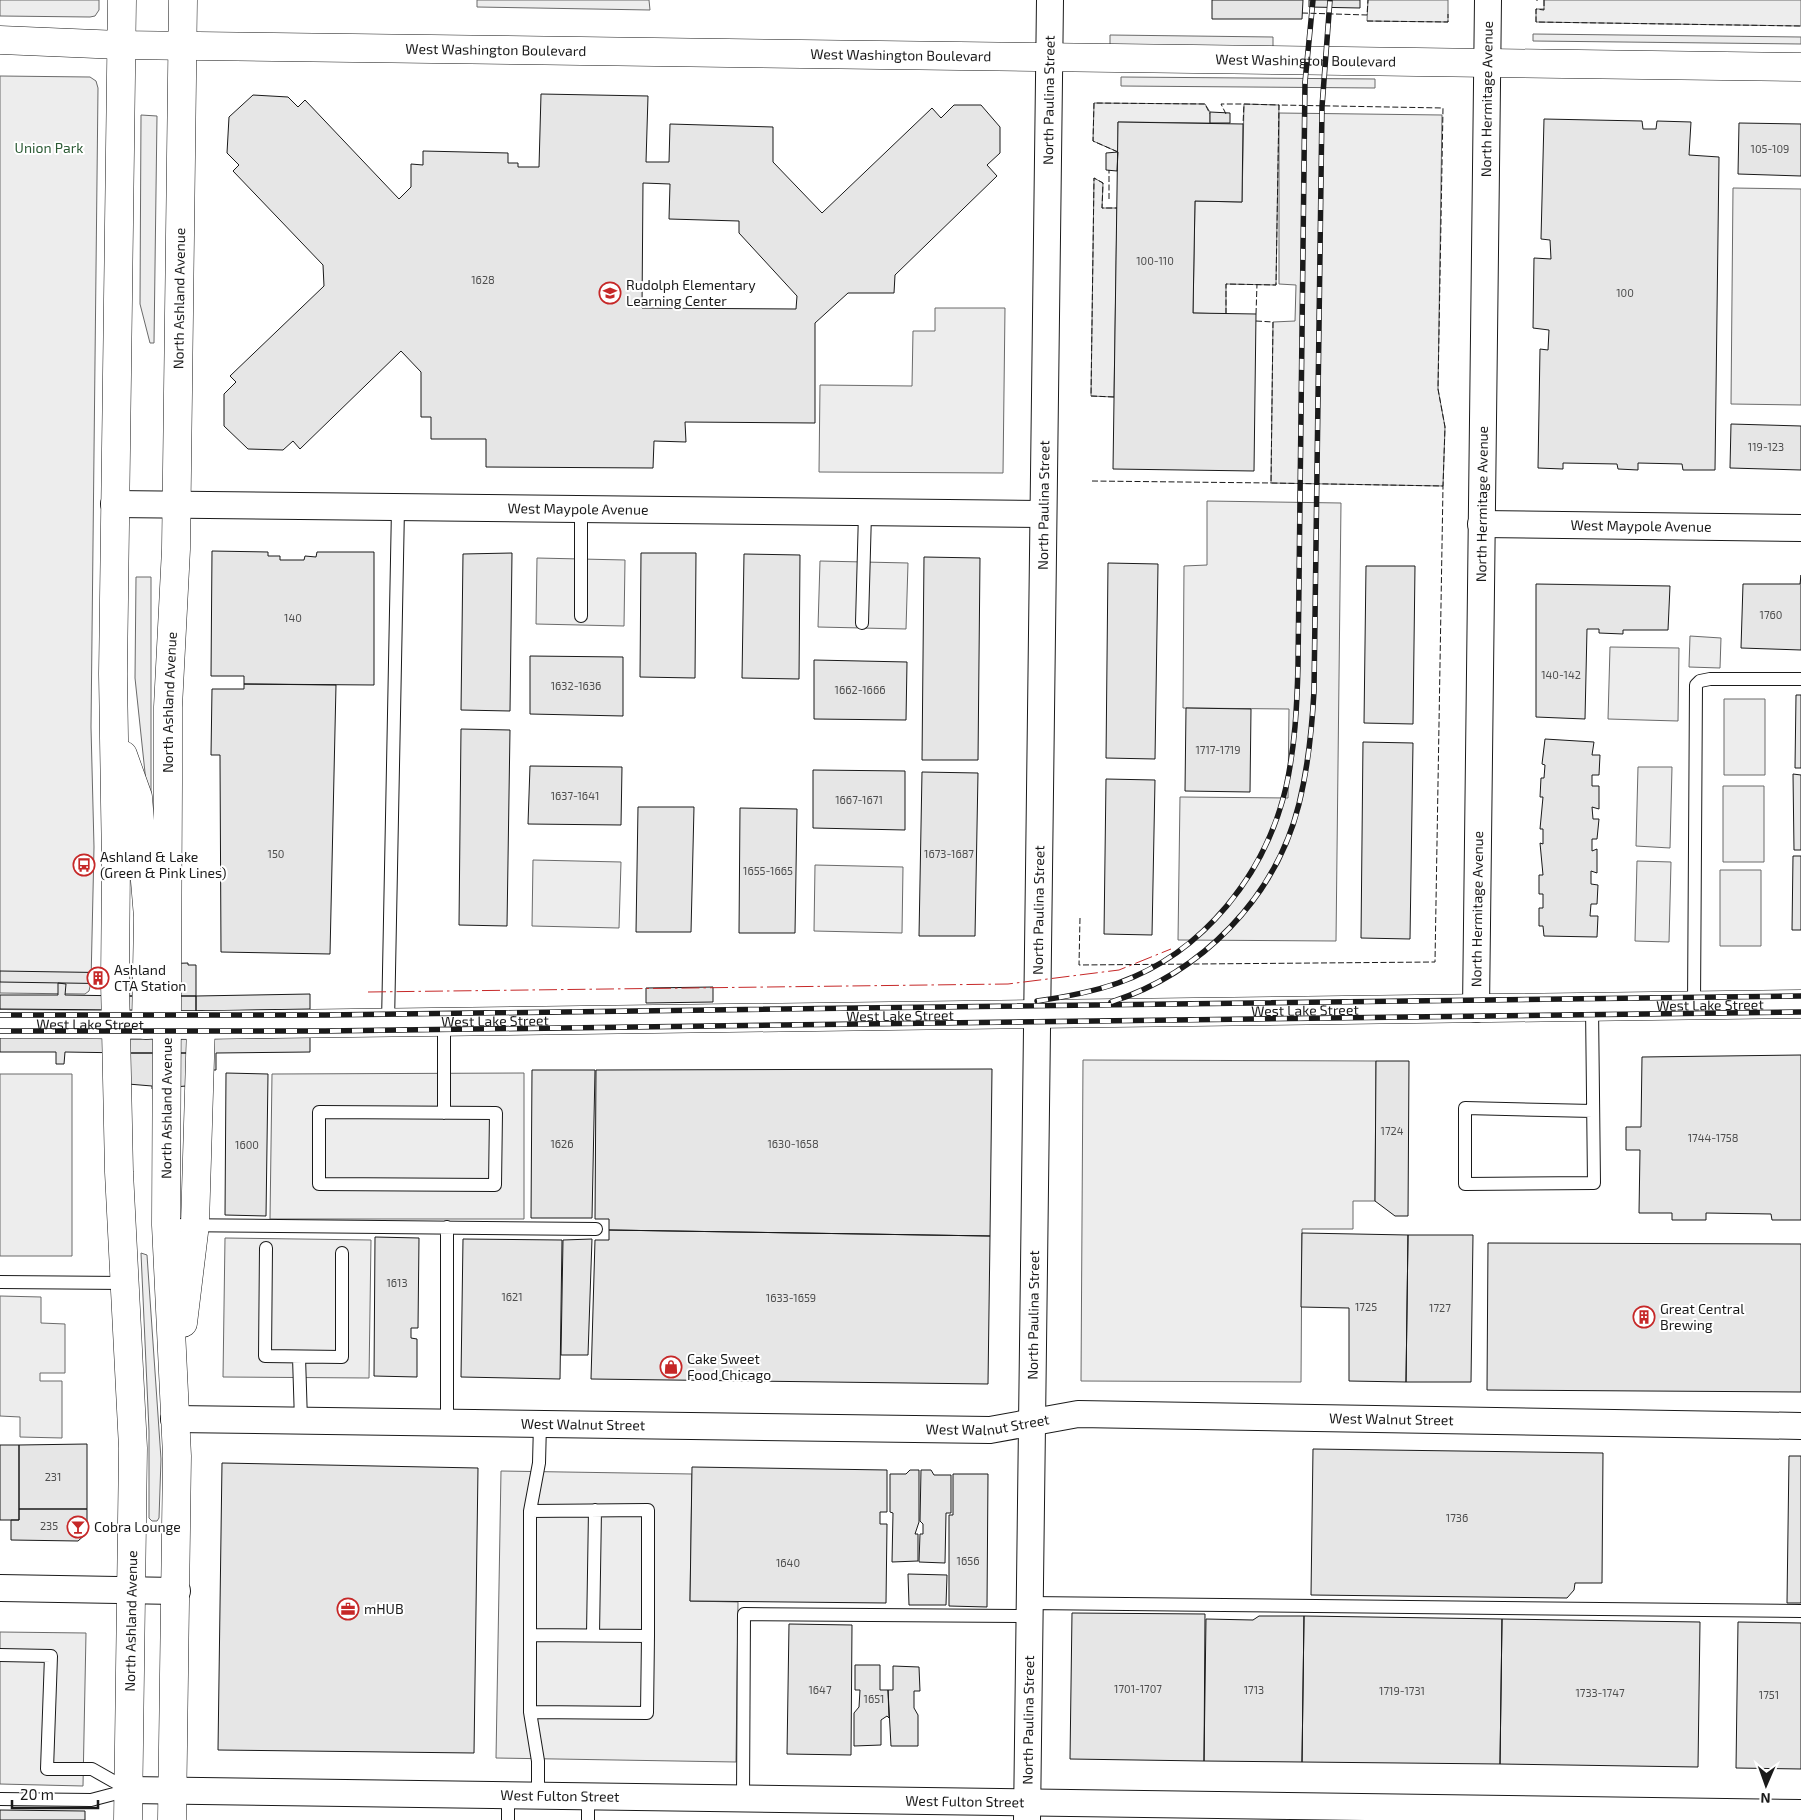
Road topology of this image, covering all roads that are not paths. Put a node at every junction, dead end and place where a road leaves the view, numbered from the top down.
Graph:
1 (122, 0) edge
2 (183, 0) edge
3 (1050, 0) edge
4 (1488, 0) edge
5 (0, 40) edge
6 (120, 46) junction
7 (183, 46) junction
8 (1049, 57) junction
9 (1487, 63) junction
10 (1801, 68) edge
11 (114, 504) junction
12 (176, 505) junction
13 (398, 508) junction
14 (581, 510) junction
15 (865, 513) junction
16 (1042, 514) junction
17 (1481, 524) junction
18 (1801, 528) edge
19 (581, 616) dead end
20 (862, 624) dead end
21 (1801, 679) edge
22 (115, 733) junction
23 (1801, 1004) edge
24 (1694, 1005) junction
25 (1592, 1007) junction
26 (1476, 1009) junction
27 (1035, 1014) junction
28 (444, 1022) junction
29 (388, 1023) junction
30 (0, 1024) edge
31 (116, 1025) junction
32 (156, 1025) junction
33 (201, 1025) junction
34 (1593, 1111) junction
35 (444, 1113) junction
36 (195, 1224) junction
37 (166, 1225) junction
38 (447, 1228) junction
39 (596, 1229) dead end
40 (266, 1248) dead end
41 (342, 1253) dead end
42 (0, 1282) edge
43 (125, 1283) junction
44 (299, 1357) junction
45 (174, 1412) junction
46 (301, 1421) junction
47 (447, 1422) junction
48 (1032, 1422) junction
49 (540, 1424) junction
50 (1801, 1426) edge
51 (595, 1510) junction
52 (530, 1511) junction
53 (0, 1588) edge
54 (131, 1590) junction
55 (177, 1591) junction
56 (1029, 1610) junction
57 (1801, 1611) edge
58 (531, 1635) junction
59 (593, 1635) junction
60 (648, 1636) junction
61 (0, 1655) edge
62 (530, 1712) junction
63 (129, 1790) junction
64 (172, 1791) junction
65 (538, 1795) junction
66 (743, 1798) junction
67 (0, 1799) edge
68 (508, 1808) edge
69 (588, 1808) edge
70 (1027, 1811) edge
71 (1801, 1813) edge
72 (128, 1820) edge
73 (172, 1820) edge

1 - 6 main road, North Ashland Avenue
2 - 7 main road, North Ashland Avenue
3 - 8 street, North Paulina Street
4 - 9 street, North Hermitage Avenue
5 - 6 main road, West Washington Boulevard
6 - 7 main road, West Washington Boulevard
6 - 11 main road, North Ashland Avenue
7 - 8 main road, West Washington Boulevard
7 - 12 main road, North Ashland Avenue
8 - 9 main road, West Washington Boulevard
8 - 16 street, North Paulina Street
9 - 10 main road, West Washington Boulevard
9 - 17 street, North Hermitage Avenue
11 - 12 street, West Maypole Avenue
11 - 22 main road, North Ashland Avenue
12 - 13 street, West Maypole Avenue
12 - 32 main road, North Ashland Avenue
13 - 14 street, West Maypole Avenue
13 - 29 lane
14 - 15 street, West Maypole Avenue
14 - 19 lane
15 - 16 street, West Maypole Avenue
15 - 20 lane
16 - 27 street, North Paulina Street
17 - 18 street, West Maypole Avenue
17 - 26 street, North Hermitage Avenue
21 - 24 lane
22 - 31 main road, North Ashland Avenue
22 - 32 main road, North Ashland Avenue
23 - 24 main road, West Lake Street
24 - 25 main road, West Lake Street
25 - 26 main road, West Lake Street
25 - 34 lane
26 - 27 main road, West Lake Street
27 - 28 main road, West Lake Street
27 - 48 street, North Paulina Street
28 - 29 main road, West Lake Street
28 - 35 lane
29 - 33 main road, West Lake Street
30 - 31 main road, West Lake Street
31 - 32 main road, West Lake Street
31 - 43 main road, North Ashland Avenue
32 - 33 main road, West Lake Street
32 - 37 main road, North Ashland Avenue
33 - 36 main road, North Ashland Avenue
34 - 34 lane
35 - 35 lane
36 - 37 lane
36 - 38 lane
36 - 45 main road, North Ashland Avenue
37 - 45 main road, North Ashland Avenue
38 - 39 lane
38 - 47 lane
40 - 44 lane
41 - 44 lane
42 - 43 lane
43 - 54 main road, North Ashland Avenue
44 - 46 lane
45 - 46 street, West Walnut Street
45 - 55 main road, North Ashland Avenue
46 - 47 street, West Walnut Street
47 - 49 street, West Walnut Street
48 - 49 street, West Walnut Street
48 - 50 street, West Walnut Street
48 - 56 street, North Paulina Street
49 - 52 lane
51 - 52 lane
51 - 59 lane
51 - 60 lane
52 - 58 lane
53 - 54 street
54 - 55 street
54 - 63 main road, North Ashland Avenue
55 - 64 main road, North Ashland Avenue
56 - 57 lane
56 - 66 lane
56 - 70 street, North Paulina Street
58 - 59 lane
58 - 62 lane
59 - 60 lane
60 - 62 lane
61 - 63 lane
62 - 65 lane
63 - 64 street, West Fulton Street
63 - 67 lane
63 - 72 main road, North Ashland Avenue
64 - 68 street, West Fulton Street
64 - 73 main road, North Ashland Avenue
65 - 68 street, West Fulton Street
65 - 69 street, West Fulton Street
66 - 69 street, West Fulton Street
66 - 70 street, West Fulton Street
70 - 71 street, West Fulton Street

